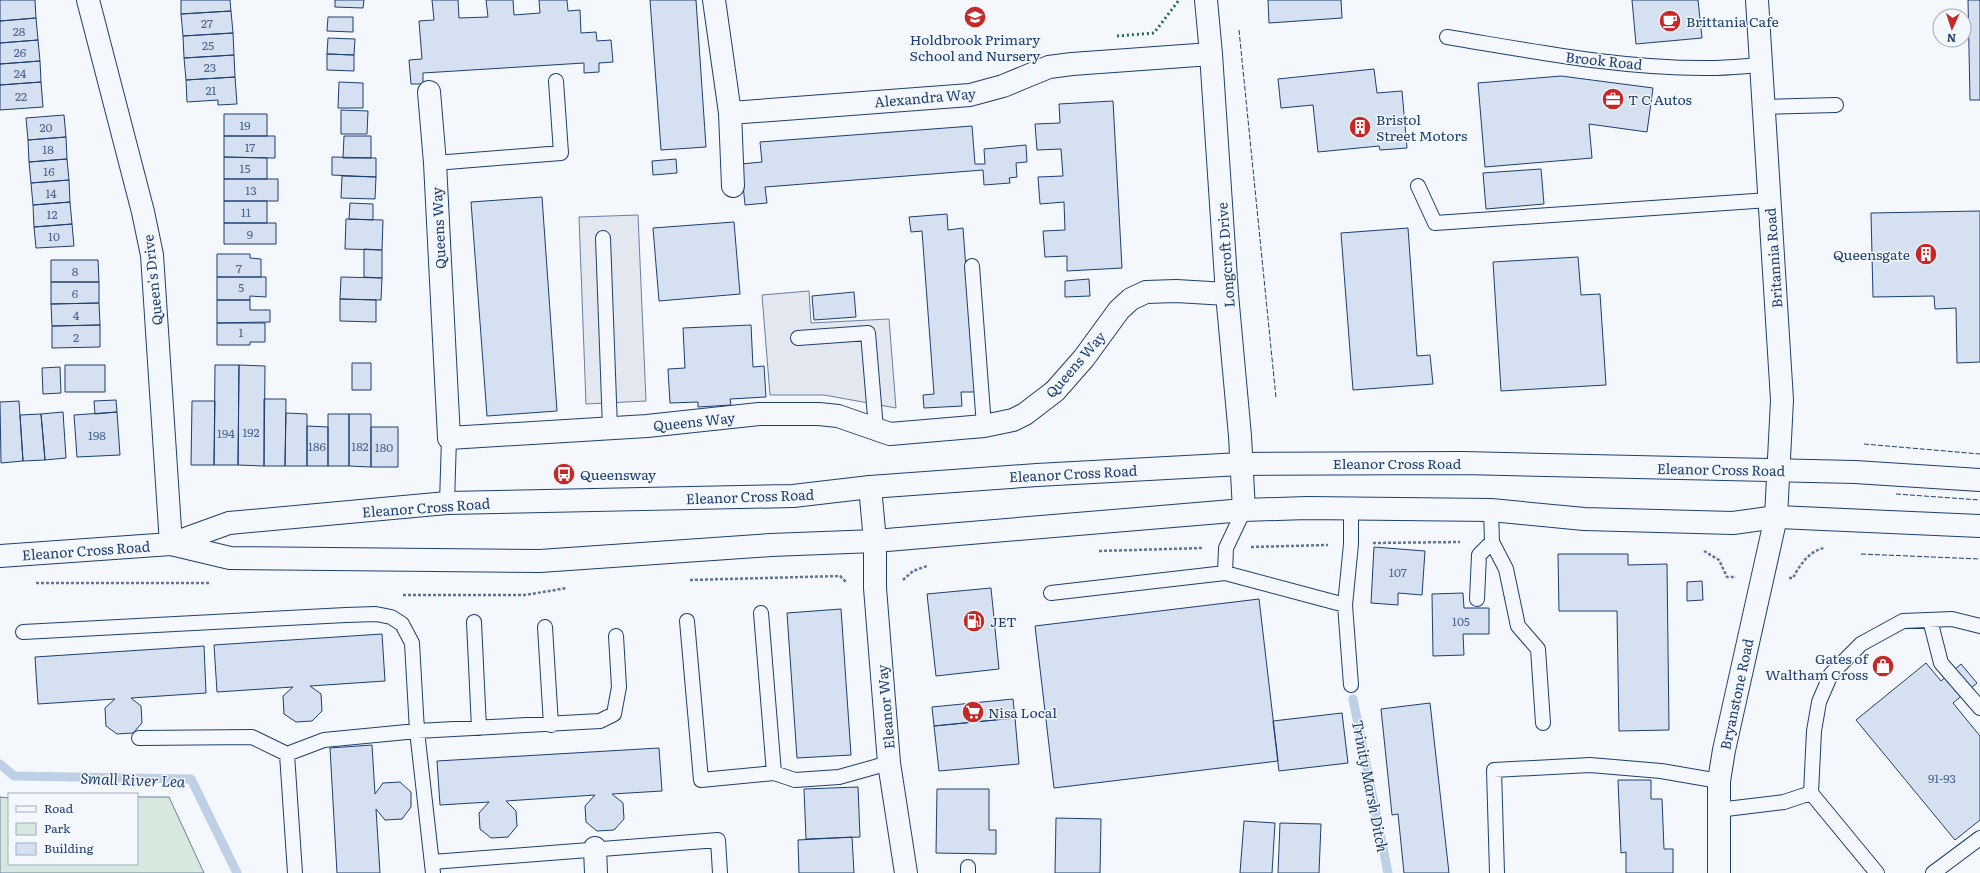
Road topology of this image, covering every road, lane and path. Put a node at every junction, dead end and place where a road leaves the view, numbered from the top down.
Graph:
1 (88, 0) edge
2 (714, 0) edge
3 (1206, 0) edge
4 (1757, 0) edge
5 (1447, 37) dead end
6 (1211, 54) junction
7 (1762, 65) junction
8 (556, 81) dead end
9 (429, 92) dead end
10 (1836, 105) dead end
11 (1764, 107) junction
12 (730, 113) junction
13 (435, 163) junction
14 (732, 186) dead end
15 (1418, 186) dead end
16 (1769, 200) junction
17 (603, 238) dead end
18 (972, 266) dead end
19 (1227, 294) junction
20 (798, 338) dead end
21 (984, 426) junction
22 (610, 428) junction
23 (876, 429) junction
24 (449, 438) junction
25 (1241, 464) junction
26 (1779, 470) junction
27 (1980, 480) edge
28 (870, 487) junction
29 (447, 503) junction
30 (1351, 508) junction
31 (1244, 510) junction
32 (1491, 510) junction
33 (1776, 517) junction
34 (1980, 526) edge
35 (875, 541) junction
36 (1492, 542) junction
37 (171, 544) junction
38 (1351, 544) junction
39 (1698, 547) dead end
40 (1226, 548) junction
41 (1826, 548) dead end
42 (1094, 552) dead end
43 (0, 556) edge
44 (932, 564) dead end
45 (1225, 573) junction
46 (1734, 576) dead end
47 (1782, 578) dead end
48 (899, 583) dead end
49 (1051, 593) dead end
50 (1477, 599) dead end
51 (1345, 605) junction
52 (761, 613) dead end
53 (1930, 620) junction
54 (687, 621) dead end
55 (474, 622) dead end
56 (1980, 626) edge
57 (546, 627) dead end
58 (23, 632) dead end
59 (616, 636) dead end
60 (1351, 685) dead end
61 (1980, 708) edge
62 (1543, 723) dead end
63 (551, 724) junction
64 (480, 728) junction
65 (417, 731) junction
66 (139, 738) dead end
67 (287, 754) junction
68 (889, 763) junction
69 (774, 774) junction
70 (1719, 781) junction
71 (1811, 793) junction
72 (1718, 810) junction
73 (1980, 838) edge
74 (595, 848) junction
75 (432, 867) edge
76 (295, 873) edge
77 (596, 873) edge
78 (720, 873) edge
79 (906, 873) edge
80 (1497, 873) edge
81 (1719, 873) edge
82 (1877, 873) edge
83 (1933, 873) edge

1 - 37 street, Queen's Drive
2 - 12 street
3 - 6 street, Longcroft Drive
4 - 7 street, Britannia Road
5 - 7 lane, Brook Road
6 - 12 street, Alexandra Way
6 - 19 street, Longcroft Drive
7 - 11 street, Britannia Road
8 - 13 lane
9 - 13 street, Queens Way
10 - 11 lane
11 - 16 street, Britannia Road
12 - 14 street
13 - 24 street, Queens Way
15 - 16 lane
16 - 26 street, Britannia Road
17 - 22 lane
18 - 21 lane
19 - 21 street, Queens Way
19 - 25 street, Longcroft Drive
20 - 23 lane
21 - 23 street, Queens Way
22 - 23 street, Queens Way
22 - 24 street, Queens Way
24 - 29 lane
25 - 26 street, Eleanor Cross Road
25 - 28 street, Eleanor Cross Road
25 - 31 street, Longcroft Drive
26 - 27 street, Eleanor Cross Road
26 - 33 street, Britannia Road
28 - 29 street, Eleanor Cross Road
28 - 35 street, Eleanor Way
29 - 37 street, Eleanor Cross Road
30 - 31 street, Eleanor Cross Road
30 - 32 street, Eleanor Cross Road
30 - 38 lane
31 - 35 street, Eleanor Cross Road
31 - 40 lane
32 - 33 street, Eleanor Cross Road
32 - 36 lane
33 - 34 street, Eleanor Cross Road
33 - 70 street, Bryanstone Road
35 - 37 street, Eleanor Cross Road
35 - 68 street, Eleanor Way
36 - 38 path
36 - 50 lane
36 - 62 lane
37 - 43 street, Eleanor Cross Road
38 - 40 path
38 - 51 lane
39 - 46 path
40 - 42 path
40 - 45 lane
41 - 47 path
44 - 48 path
45 - 49 lane
45 - 51 lane
51 - 60 lane
52 - 69 lane
53 - 56 lane
53 - 61 lane
53 - 71 lane
54 - 69 lane
55 - 64 lane
57 - 63 lane
58 - 65 lane
59 - 63 lane
63 - 64 lane
64 - 65 lane
65 - 67 lane
65 - 75 lane
66 - 67 lane
67 - 76 lane
68 - 69 lane
68 - 79 street, Eleanor Way
70 - 72 street, Bryanstone Road
70 - 80 lane
71 - 72 lane
71 - 82 lane
72 - 81 street, Bryanstone Road
73 - 83 lane
74 - 75 lane
74 - 77 street
74 - 78 lane

